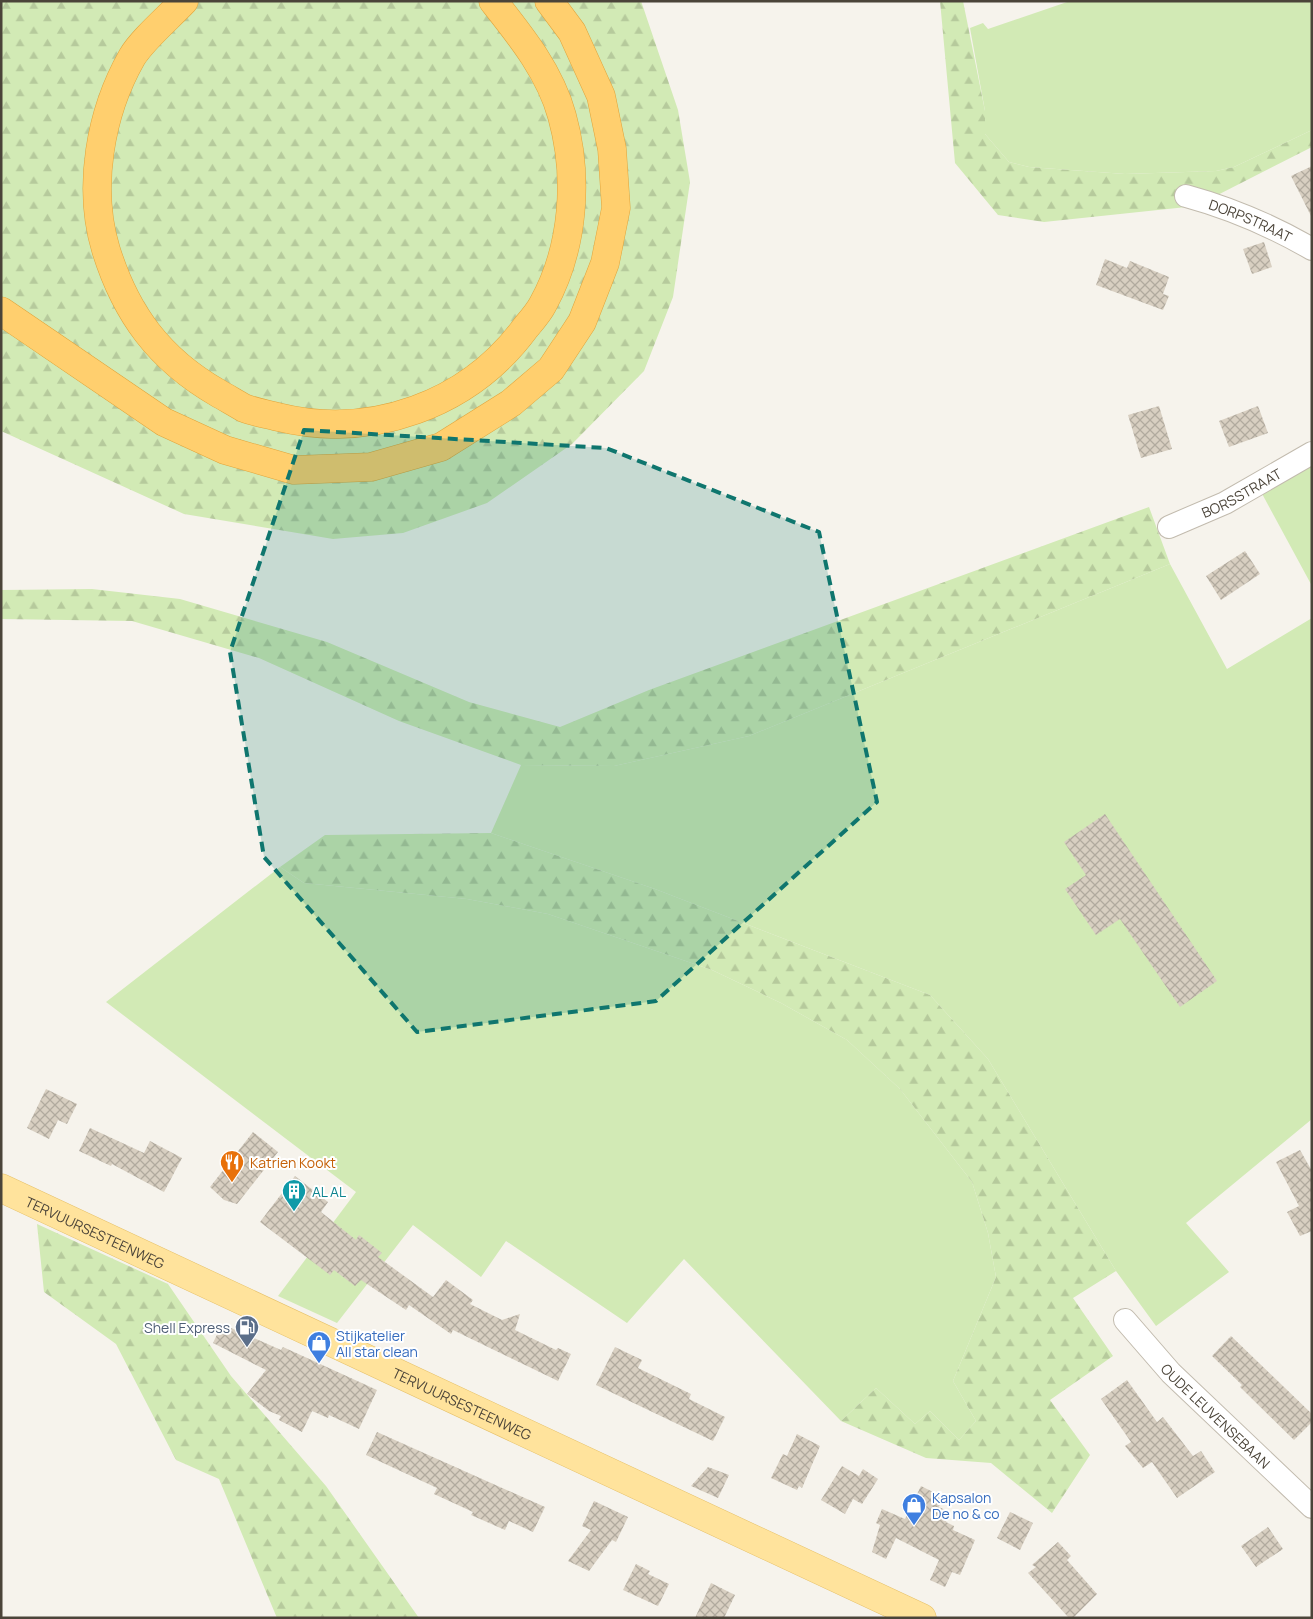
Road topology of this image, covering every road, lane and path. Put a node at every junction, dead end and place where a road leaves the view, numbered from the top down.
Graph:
1 (184, 1) edge
2 (493, 1) edge
3 (549, 1) edge
4 (1186, 196) dead end
5 (1312, 249) edge
6 (1, 311) edge
7 (1312, 453) edge
8 (1169, 527) dead end
9 (1, 1188) edge
10 (1126, 1320) dead end
11 (1312, 1507) edge
12 (922, 1618) edge

1 - 2 highway
3 - 6 highway
4 - 5 street, DORPSTRAAT
7 - 8 street, BORSSTRAAT
9 - 12 main road, TERVUURSESTEENWEG
10 - 11 street, OUDE LEUVENSEBAAN

